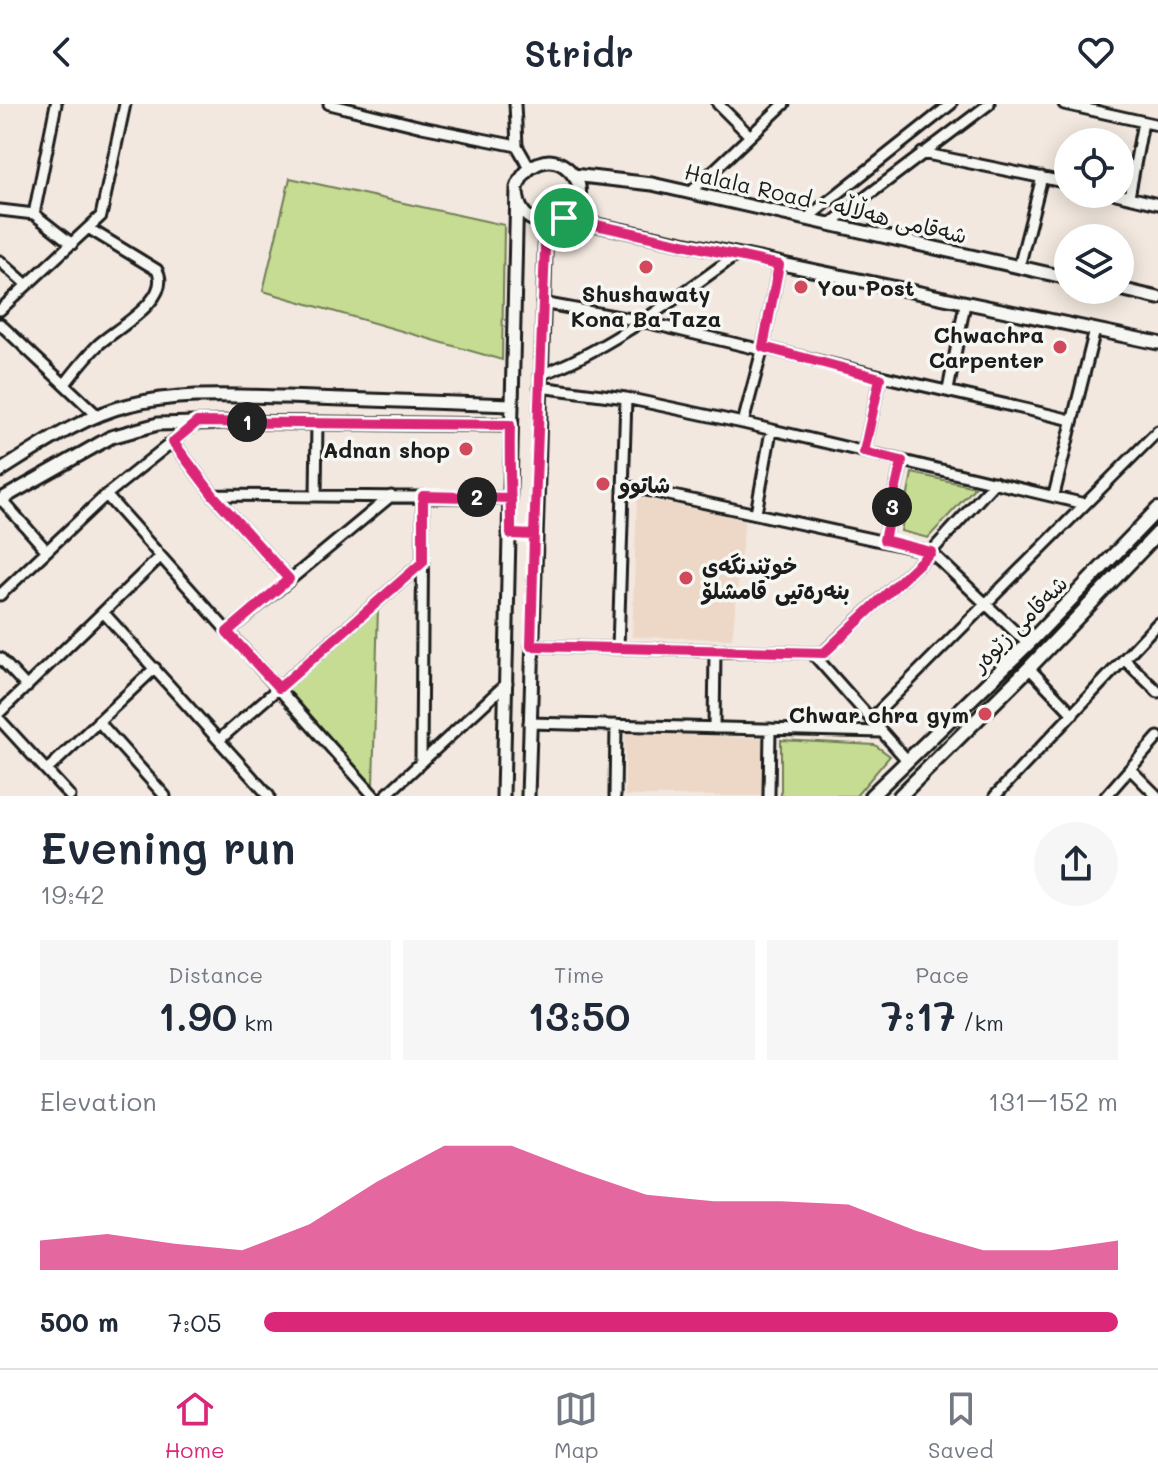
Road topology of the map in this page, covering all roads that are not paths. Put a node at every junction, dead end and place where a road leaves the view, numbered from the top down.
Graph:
1 (56, 104) edge
2 (125, 104) edge
3 (329, 104) edge
4 (515, 104) edge
5 (718, 104) edge
6 (784, 104) edge
7 (951, 104) edge
8 (989, 104) edge
9 (1064, 104) edge
10 (1143, 122) junction
11 (1158, 125) edge
12 (749, 135) junction
13 (517, 146) junction
14 (922, 153) junction
15 (529, 167) junction
16 (1134, 170) edge
17 (573, 175) junction
18 (1042, 177) junction
19 (1054, 180) edge
20 (517, 188) junction
21 (690, 193) junction
22 (1134, 198) edge
23 (1158, 204) edge
24 (0, 210) edge
25 (34, 214) junction
26 (564, 218) junction
27 (806, 219) junction
28 (546, 222) junction
29 (830, 224) junction
30 (88, 228) junction
31 (72, 244) junction
32 (738, 254) junction
33 (0, 261) edge
34 (779, 265) junction
35 (1019, 267) junction
36 (1054, 275) edge
37 (27, 285) junction
38 (1134, 292) edge
39 (1158, 298) edge
40 (542, 303) junction
41 (965, 304) junction
42 (0, 310) edge
43 (641, 321) junction
44 (0, 324) edge
45 (1095, 330) junction
46 (1158, 343) edge
47 (762, 348) junction
48 (880, 378) junction
49 (540, 381) junction
50 (65, 384) junction
51 (948, 390) junction
52 (626, 398) junction
53 (511, 405) junction
54 (98, 416) junction
55 (1071, 420) junction
56 (197, 422) junction
57 (317, 423) junction
58 (743, 423) junction
59 (510, 425) junction
60 (771, 431) junction
61 (1158, 431) edge
62 (173, 442) junction
63 (864, 452) junction
64 (902, 461) junction
65 (0, 471) edge
66 (995, 482) junction
67 (623, 485) junction
68 (106, 495) junction
69 (213, 495) junction
70 (1054, 495) junction
71 (316, 496) junction
72 (391, 496) junction
73 (423, 496) junction
74 (511, 498) junction
75 (0, 499) edge
76 (1085, 504) junction
77 (1158, 509) edge
78 (756, 513) junction
79 (1158, 533) edge
80 (511, 534) junction
81 (534, 535) junction
82 (884, 540) junction
83 (47, 551) junction
84 (931, 552) junction
85 (160, 557) junction
86 (423, 562) junction
87 (289, 579) junction
88 (0, 595) edge
89 (985, 605) junction
90 (103, 612) junction
91 (1158, 623) edge
92 (227, 632) junction
93 (1028, 644) junction
94 (531, 646) junction
95 (618, 648) junction
96 (715, 650) junction
97 (818, 655) junction
98 (0, 658) edge
99 (1124, 659) junction
100 (155, 668) junction
101 (1029, 668) junction
102 (507, 683) junction
103 (27, 687) junction
104 (279, 688) junction
105 (1158, 692) edge
106 (0, 712) edge
107 (1073, 714) junction
108 (871, 719) junction
109 (0, 720) edge
110 (98, 721) junction
111 (529, 723) junction
112 (616, 725) junction
113 (714, 728) junction
114 (770, 729) junction
115 (882, 732) junction
116 (1158, 737) edge
117 (219, 740) junction
118 (907, 760) junction
119 (421, 762) junction
120 (1130, 769) junction
121 (47, 770) junction
122 (501, 794) edge
123 (1000, 794) edge
124 (70, 796) edge
125 (165, 796) edge
126 (269, 796) edge
127 (374, 796) edge
128 (385, 796) edge
129 (528, 796) edge
130 (615, 796) edge
131 (769, 796) edge
132 (871, 796) edge
133 (900, 796) edge
134 (1106, 796) edge
135 (1157, 796) edge

1 - 25 street
2 - 30 street
3 - 13 street
4 - 13 street
5 - 12 street
6 - 12 street
7 - 27 street
8 - 14 street
9 - 10 street
10 - 11 street
10 - 16 street
12 - 21 street
13 - 15 street
14 - 18 street
14 - 29 street
15 - 17 street
15 - 20 street
17 - 21 street, Halala Road - شەقامی هەڵاڵە
17 - 26 street
18 - 19 street
18 - 35 street
20 - 28 street
20 - 53 street
21 - 27 street, Halala Road - شەقامی هەڵاڵە
22 - 23 street
24 - 25 street
25 - 31 street
26 - 28 street
26 - 32 street
27 - 29 street, Halala Road - شەقامی هەڵاڵە
28 - 40 street
29 - 35 street, Halala Road - شەقامی هەڵاڵە
30 - 31 street
30 - 50 street
31 - 37 street
32 - 34 street
32 - 43 street
33 - 37 street
34 - 41 street
34 - 47 street
35 - 36 street, Halala Road - شەقامی هەڵاڵە
37 - 42 street
38 - 39 street
40 - 43 street
40 - 49 street
41 - 45 street
41 - 51 street
43 - 47 street
43 - 49 street
44 - 50 street
45 - 46 street
45 - 55 street
47 - 48 street
47 - 58 street
48 - 51 street
48 - 63 street
49 - 52 street
49 - 81 street
50 - 54 street
51 - 55 street
52 - 58 street
52 - 67 street
53 - 54 street
53 - 59 street
54 - 65 street
55 - 70 street
56 - 57 street
56 - 62 street
56 - 75 street
57 - 59 street
57 - 71 street
58 - 60 street
59 - 74 street
60 - 63 street
60 - 78 street
61 - 76 street
62 - 68 street
62 - 69 street
63 - 64 street
64 - 66 street
64 - 82 street
66 - 70 street
66 - 84 street
67 - 78 street
67 - 95 street
68 - 83 street
68 - 85 street
69 - 71 street
69 - 87 street
70 - 76 street
71 - 72 street
72 - 73 street
72 - 87 street
73 - 74 street
73 - 86 street
74 - 80 street
75 - 83 street
76 - 89 street
77 - 93 main road, شەقامی زێوەر
78 - 82 street
79 - 101 main road, شەقامی زێوەر
80 - 81 street
80 - 102 street
81 - 94 street
82 - 84 street
83 - 88 street
84 - 89 street
84 - 97 street
85 - 90 street
85 - 92 street
86 - 104 street
86 - 119 street
87 - 92 street
89 - 93 street
89 - 108 street
90 - 100 street
90 - 103 street
91 - 99 street
92 - 104 street
93 - 118 main road, شەقامی زێوەر
94 - 95 street
94 - 111 street
95 - 96 street
96 - 97 street
96 - 113 street
97 - 108 street
98 - 103 street
99 - 105 street
99 - 107 street
100 - 110 street
100 - 117 street
101 - 107 street
101 - 133 main road, شەقامی زێوەر
102 - 119 street
102 - 122 street
103 - 106 street
104 - 117 street
104 - 127 street
107 - 123 street
108 - 115 street
109 - 121 street
110 - 121 street
110 - 125 street
111 - 112 street
111 - 129 street
112 - 113 street
112 - 130 street
113 - 114 street
114 - 115 street
114 - 131 street
115 - 118 street
116 - 120 street
117 - 126 street
118 - 132 main road, شەقامی زێوەر
119 - 128 street
120 - 134 street
120 - 135 street
121 - 124 street

